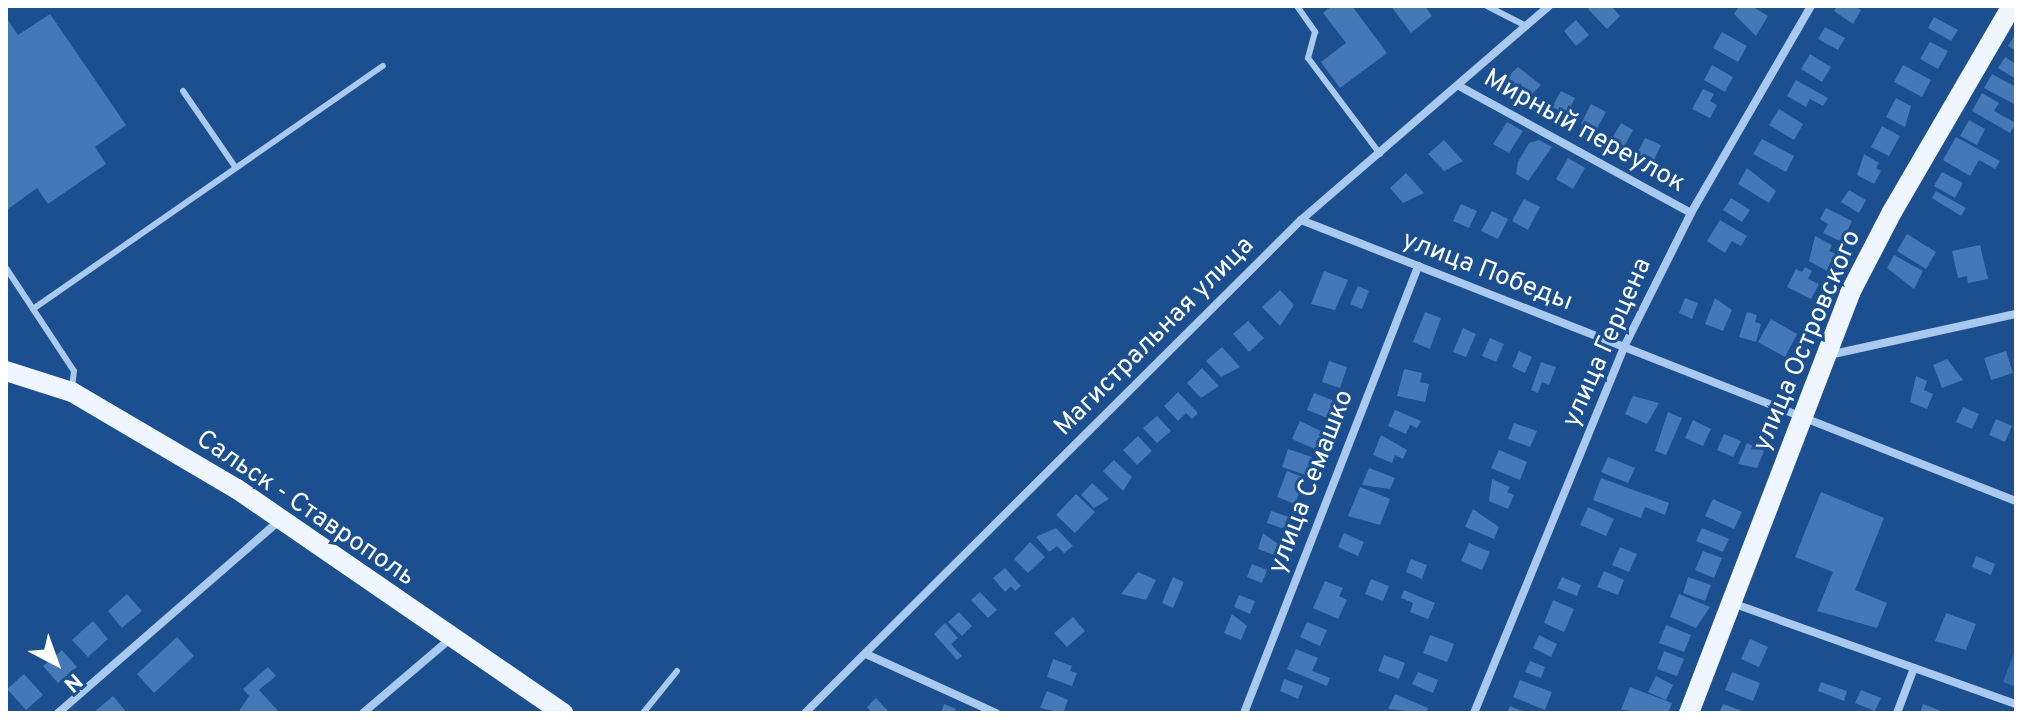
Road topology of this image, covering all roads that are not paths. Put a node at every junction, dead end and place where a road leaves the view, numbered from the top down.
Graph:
1 (1297, 6) edge
2 (1487, 6) edge
3 (1549, 6) edge
4 (1811, 6) edge
5 (2012, 6) edge
6 (1526, 26) junction
7 (383, 66) dead end
8 (1459, 86) junction
9 (183, 91) dead end
10 (1380, 154) junction
11 (236, 168) junction
12 (1691, 213) junction
13 (1301, 220) junction
14 (1418, 266) junction
15 (6, 268) edge
16 (33, 309) junction
17 (2016, 314) edge
18 (1624, 347) junction
19 (1826, 356) junction
20 (6, 371) edge
21 (72, 392) junction
22 (1803, 417) junction
23 (2016, 501) edge
24 (281, 519) junction
25 (1732, 603) junction
26 (450, 639) junction
27 (866, 654) junction
28 (1914, 668) junction
29 (677, 671) dead end
30 (2016, 704) edge
31 (58, 713) edge
32 (363, 713) edge
33 (563, 713) edge
34 (643, 713) edge
35 (805, 713) edge
36 (996, 713) edge
37 (1244, 713) edge
38 (1474, 713) edge
39 (1689, 713) edge
40 (1897, 713) edge

1 - 10 lane
2 - 6 lane
3 - 6 street, Магистральная улица
4 - 12 street, улица Герцена
5 - 19 main road, улица Островского
6 - 8 street, Магистральная улица
7 - 11 lane
8 - 10 street, Магистральная улица
8 - 12 street, Мирный переулок
9 - 11 lane
10 - 13 street, Магистральная улица
11 - 16 lane
12 - 18 street, улица Герцена
13 - 14 street, улица Победы
13 - 27 street, Магистральная улица
14 - 18 street, улица Победы
14 - 37 street, улица Семашко
15 - 16 lane
16 - 21 lane
17 - 19 street
18 - 22 street, улица Победы
18 - 38 street, улица Герцена
19 - 22 main road, улица Островского
20 - 21 main road, Сальск - Ставрополь
21 - 24 main road, Сальск - Ставрополь
22 - 23 street, улица Победы
22 - 25 main road, улица Островского
24 - 26 main road, Сальск - Ставрополь
24 - 31 street
25 - 28 street
25 - 39 main road, улица Островского
26 - 32 street
26 - 33 main road, Сальск - Ставрополь
27 - 35 street, Магистральная улица
27 - 36 street
28 - 30 street
28 - 40 street
29 - 34 lane

